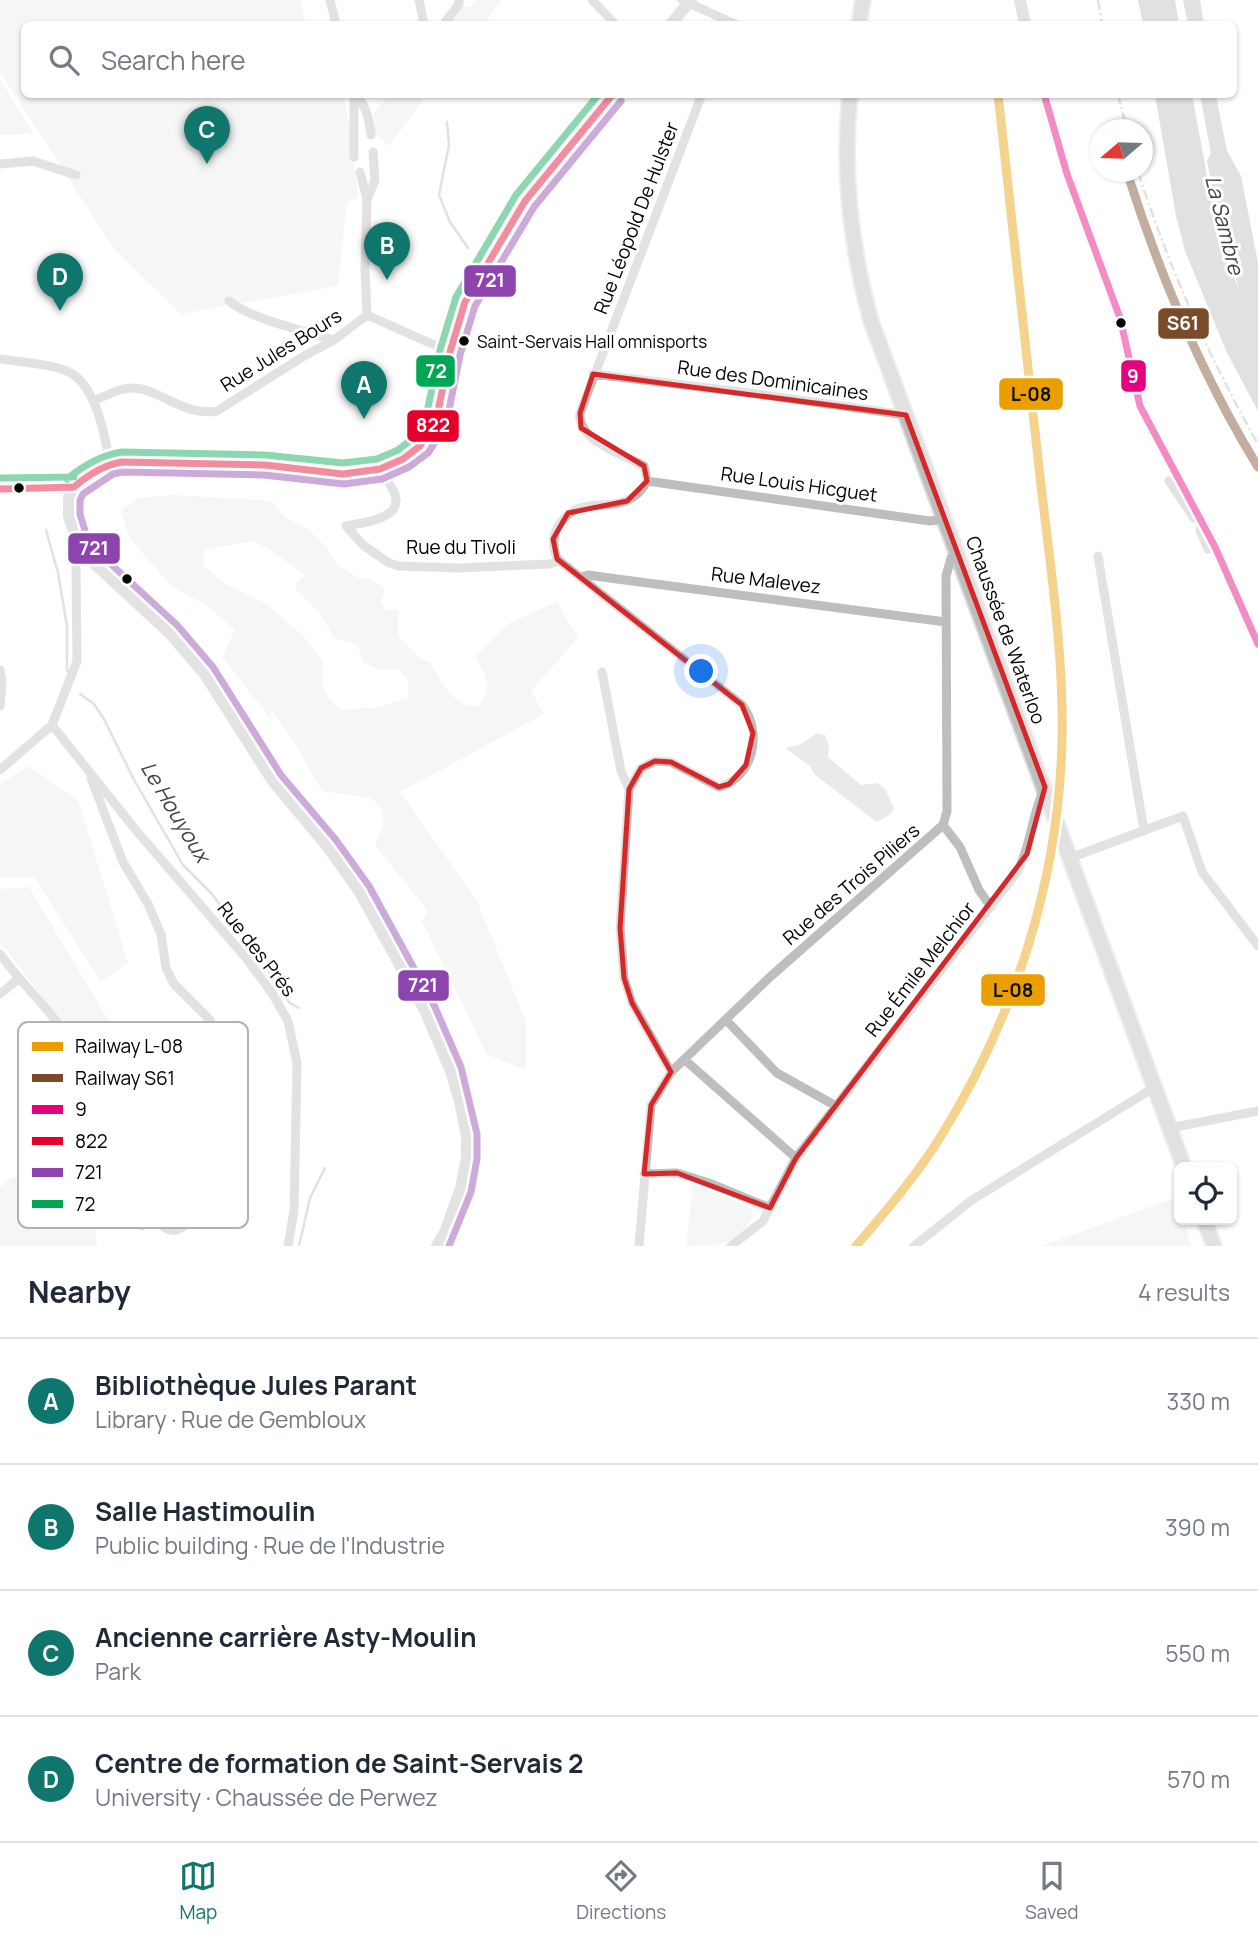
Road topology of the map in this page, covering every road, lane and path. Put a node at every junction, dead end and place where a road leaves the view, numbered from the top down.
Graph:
1 (330, 0) edge
2 (419, 0) edge
3 (459, 0) edge
4 (593, 0) edge
5 (863, 0) edge
6 (1020, 0) edge
7 (687, 1) edge
8 (335, 21) edge
9 (423, 21) edge
10 (446, 21) edge
11 (612, 21) edge
12 (673, 21) edge
13 (724, 21) edge
14 (860, 21) edge
15 (1024, 21) edge
16 (354, 98) edge
17 (359, 98) edge
18 (610, 98) edge
19 (700, 98) edge
20 (849, 98) edge
21 (1045, 98) edge
22 (371, 135) dead end
23 (373, 152) dead end
24 (354, 158) dead end
25 (0, 164) edge
26 (360, 172) dead end
27 (76, 175) dead end
28 (367, 199) junction
29 (229, 301) dead end
30 (367, 315) junction
31 (334, 340) junction
32 (450, 352) junction
33 (0, 359) edge
34 (593, 374) junction
35 (93, 401) junction
36 (906, 415) junction
37 (110, 464) junction
38 (380, 469) junction
39 (648, 481) junction
40 (1169, 481) dead end
41 (74, 487) junction
42 (0, 489) edge
43 (944, 519) junction
44 (1215, 547) junction
45 (80, 550) junction
46 (957, 554) junction
47 (1097, 556) dead end
48 (559, 561) junction
49 (580, 577) junction
50 (946, 622) junction
51 (1258, 644) edge
52 (0, 670) edge
53 (602, 673) dead end
54 (0, 706) edge
55 (52, 725) junction
56 (83, 764) junction
57 (0, 771) edge
58 (1045, 788) junction
59 (629, 789) junction
60 (943, 825) junction
61 (1144, 831) junction
62 (1070, 858) junction
63 (991, 907) junction
64 (1258, 946) edge
65 (0, 954) edge
66 (18, 979) junction
67 (0, 994) edge
68 (726, 1020) junction
69 (55, 1022) edge
70 (211, 1022) edge
71 (685, 1060) junction
72 (671, 1072) junction
73 (1155, 1087) junction
74 (836, 1106) junction
75 (1258, 1111) edge
76 (1170, 1128) junction
77 (796, 1158) junction
78 (1182, 1162) edge
79 (643, 1174) junction
80 (770, 1208) junction
81 (1206, 1225) edge
82 (288, 1246) edge
83 (437, 1246) edge
84 (639, 1246) edge
85 (731, 1246) edge
86 (914, 1246) edge
87 (1213, 1246) edge

1 - 8 street
2 - 9 street
3 - 10 street
4 - 11 street
5 - 14 main road
6 - 15 main road
7 - 12 main road
7 - 13 street
16 - 24 street
17 - 22 street
18 - 32 main road
19 - 34 street, Rue Léopold De Hulster
20 - 36 main road, Chaussée de Waterloo
21 - 44 main road
23 - 28 street
25 - 27 street
26 - 28 street
28 - 30 street
29 - 31 street
30 - 31 street, Rue Jules Bours
30 - 32 street
31 - 35 street, Rue Jules Bours
32 - 38 main road
33 - 35 street
34 - 36 street, Rue des Dominicaines
34 - 39 street, Rue Léopold De Hulster
35 - 37 street
36 - 43 main road, Chaussée de Waterloo
37 - 38 main road
37 - 41 main road
38 - 48 street, Rue du Tivoli
39 - 43 street, Rue Louis Hicguet
39 - 48 street
40 - 44 street
41 - 42 main road
41 - 45 main road
43 - 46 main road, Chaussée de Waterloo
44 - 51 main road
45 - 55 street
45 - 83 main road
46 - 50 street, Rue des Trois Piliers
46 - 58 main road, Chaussée de Waterloo
47 - 61 street
48 - 49 street
49 - 50 street, Rue Malevez
49 - 59 street
50 - 60 street, Rue des Trois Piliers
52 - 54 street
53 - 59 street
55 - 56 street, Rue des Prés
55 - 57 street
56 - 70 street
56 - 82 street, Rue des Prés
58 - 62 main road, Chaussée de Waterloo
58 - 63 street, Rue Émile Melchior
59 - 72 street
60 - 63 street
60 - 68 street, Rue des Trois Piliers
61 - 62 street
61 - 64 street
62 - 73 main road, Chaussée de Waterloo
63 - 74 street, Rue Émile Melchior
65 - 66 street
66 - 67 street
66 - 69 street
68 - 71 street, Rue des Trois Piliers
68 - 74 street
71 - 72 street, Rue des Trois Piliers
71 - 77 street
72 - 79 street, Rue des Trois Piliers
73 - 76 main road, Chaussée de Waterloo
73 - 86 street
74 - 77 street, Rue Émile Melchior
75 - 76 street
76 - 78 main road, Chaussée de Waterloo
77 - 80 street, Rue Émile Melchior
79 - 80 street
79 - 84 street, Rue des Trois Piliers
80 - 85 street, Rue Émile Melchior
81 - 87 main road

